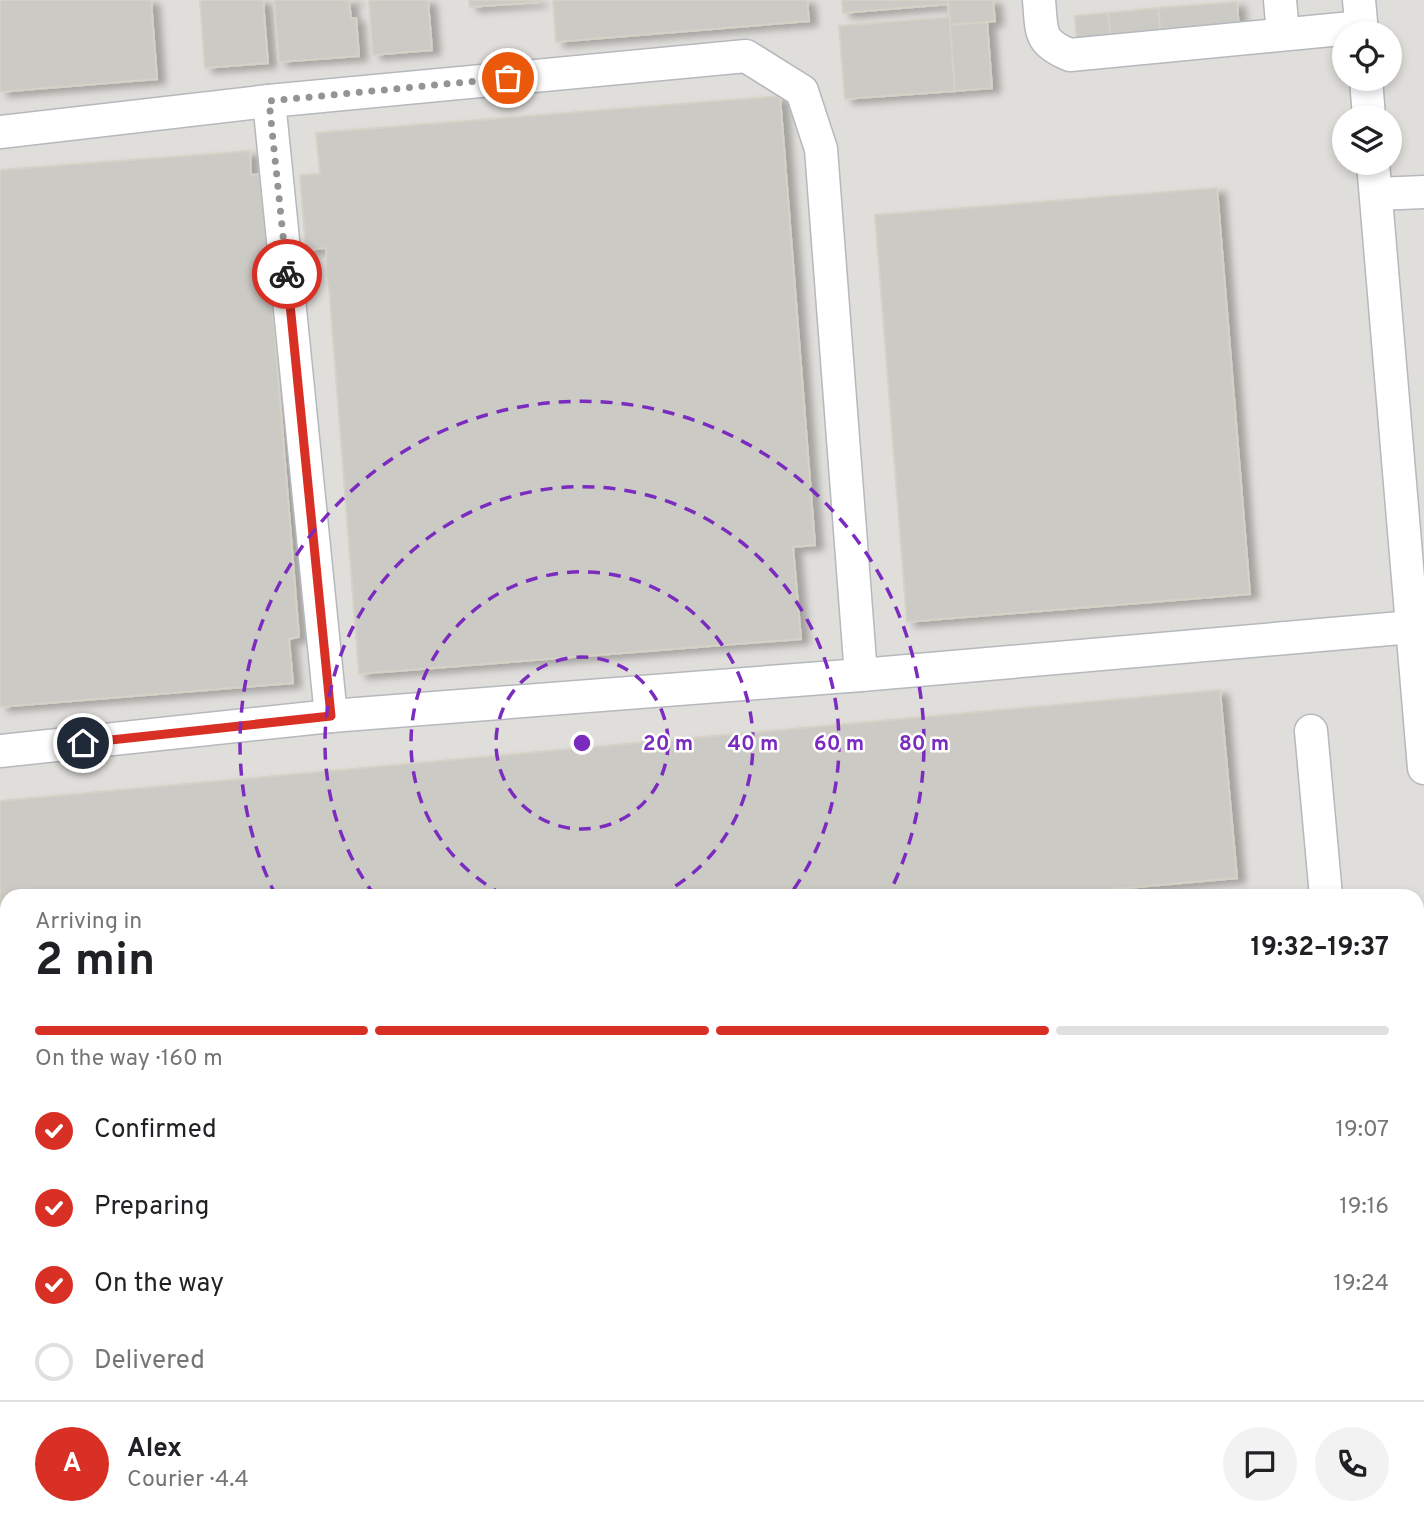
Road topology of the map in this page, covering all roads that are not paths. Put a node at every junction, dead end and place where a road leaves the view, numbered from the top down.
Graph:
1 (1039, 0) edge
2 (1280, 0) edge
3 (1361, 20) edge
4 (1283, 34) junction
5 (269, 101) junction
6 (0, 132) edge
7 (1374, 175) edge
8 (1424, 192) edge
9 (1376, 194) junction
10 (1412, 627) junction
11 (861, 675) junction
12 (331, 716) junction
13 (1311, 731) dead end
14 (0, 751) edge
15 (1424, 768) edge
16 (1325, 889) edge

1 - 4 street
2 - 4 street
3 - 4 street
5 - 6 street
5 - 11 street
5 - 12 street
7 - 9 street
8 - 9 street
9 - 10 street
10 - 11 street
10 - 15 street
11 - 12 street
12 - 14 street
13 - 16 street

